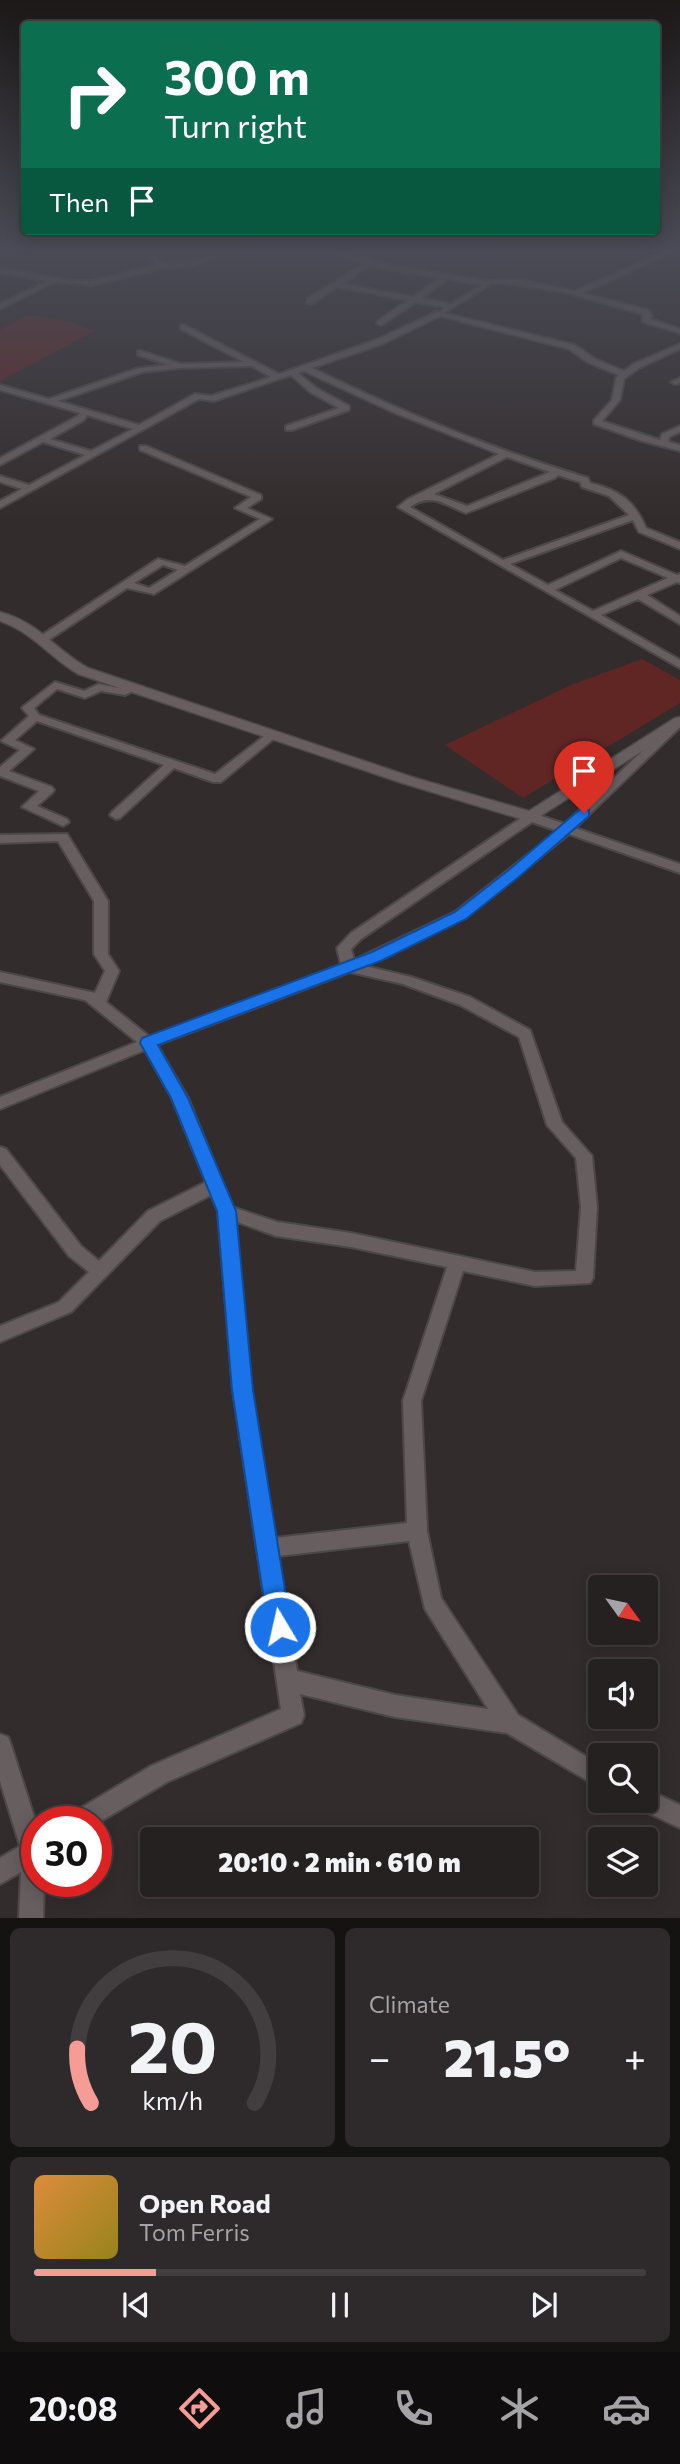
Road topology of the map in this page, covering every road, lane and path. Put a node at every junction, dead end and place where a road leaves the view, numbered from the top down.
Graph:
1 (210, 341) edge
2 (382, 341) edge
3 (546, 341) edge
4 (680, 346) edge
5 (141, 353) dead end
6 (256, 364) junction
7 (180, 366) junction
8 (305, 368) junction
9 (292, 372) junction
10 (625, 375) junction
11 (278, 377) junction
12 (0, 387) edge
13 (50, 401) junction
14 (85, 411) junction
15 (141, 428) junction
16 (289, 428) dead end
17 (680, 429) edge
18 (42, 439) junction
19 (664, 444) junction
20 (143, 448) dead end
21 (680, 448) edge
22 (92, 454) junction
23 (506, 454) junction
24 (0, 462) edge
25 (556, 471) junction
26 (0, 480) edge
27 (30, 489) junction
28 (425, 494) junction
29 (0, 505) edge
30 (637, 515) junction
31 (680, 547) edge
32 (504, 563) junction
33 (186, 569) junction
34 (679, 579) edge
35 (126, 584) junction
36 (548, 589) junction
37 (641, 596) junction
38 (593, 615) junction
39 (0, 616) edge
40 (680, 621) edge
41 (43, 639) junction
42 (680, 665) edge
43 (125, 692) dead end
44 (35, 717) junction
45 (679, 722) edge
46 (271, 736) junction
47 (172, 764) junction
48 (116, 814) dead end
49 (531, 817) junction
50 (63, 822) dead end
51 (565, 831) junction
52 (0, 839) edge
53 (680, 870) edge
54 (349, 967) junction
55 (0, 977) edge
56 (98, 1003) junction
57 (148, 1043) junction
58 (0, 1103) edge
59 (0, 1153) edge
60 (215, 1185) junction
61 (226, 1211) junction
62 (457, 1262) junction
63 (100, 1272) junction
64 (0, 1334) edge
65 (417, 1531) junction
66 (267, 1548) junction
67 (288, 1680) junction
68 (510, 1723) junction
69 (0, 1745) edge
70 (588, 1770) edge
71 (106, 1806) edge
72 (658, 1806) edge
73 (21, 1807) edge
74 (680, 1817) edge
75 (21, 1858) edge
76 (0, 1872) edge
77 (33, 1897) edge
78 (32, 1918) edge

1 - 6 street
2 - 8 street
3 - 10 street
4 - 10 street
5 - 7 street
6 - 7 street
6 - 11 street
7 - 13 street
8 - 9 street
8 - 23 street
9 - 11 street
9 - 16 street
10 - 19 street
11 - 15 street
12 - 13 street
13 - 14 street
14 - 15 street
14 - 18 street
15 - 22 street
17 - 19 street
18 - 22 street
18 - 24 street
19 - 21 street
20 - 33 street
22 - 27 street
23 - 25 street
23 - 28 street
25 - 28 street
25 - 30 street
26 - 27 street
27 - 29 street
28 - 32 street
30 - 31 street
30 - 32 street
32 - 36 street
33 - 35 street
33 - 35 street
34 - 36 street
34 - 37 street
35 - 41 street
36 - 38 street
37 - 38 street
37 - 40 street
38 - 42 street
39 - 41 street
41 - 46 street
43 - 44 street
44 - 47 street
44 - 50 street
45 - 49 street
45 - 51 street
46 - 47 street
46 - 49 street
47 - 48 street
49 - 51 street
49 - 54 street
51 - 53 street
51 - 54 street
52 - 56 street
54 - 57 street
54 - 62 street
55 - 56 street
56 - 57 street
57 - 58 street
57 - 60 street
59 - 63 street
60 - 61 street
60 - 63 street
61 - 62 street
61 - 66 street
62 - 65 street
63 - 64 street
65 - 66 street
65 - 68 street
66 - 67 street
67 - 68 street
67 - 71 street
68 - 70 street
69 - 73 street
72 - 74 street
75 - 76 street
77 - 78 street

